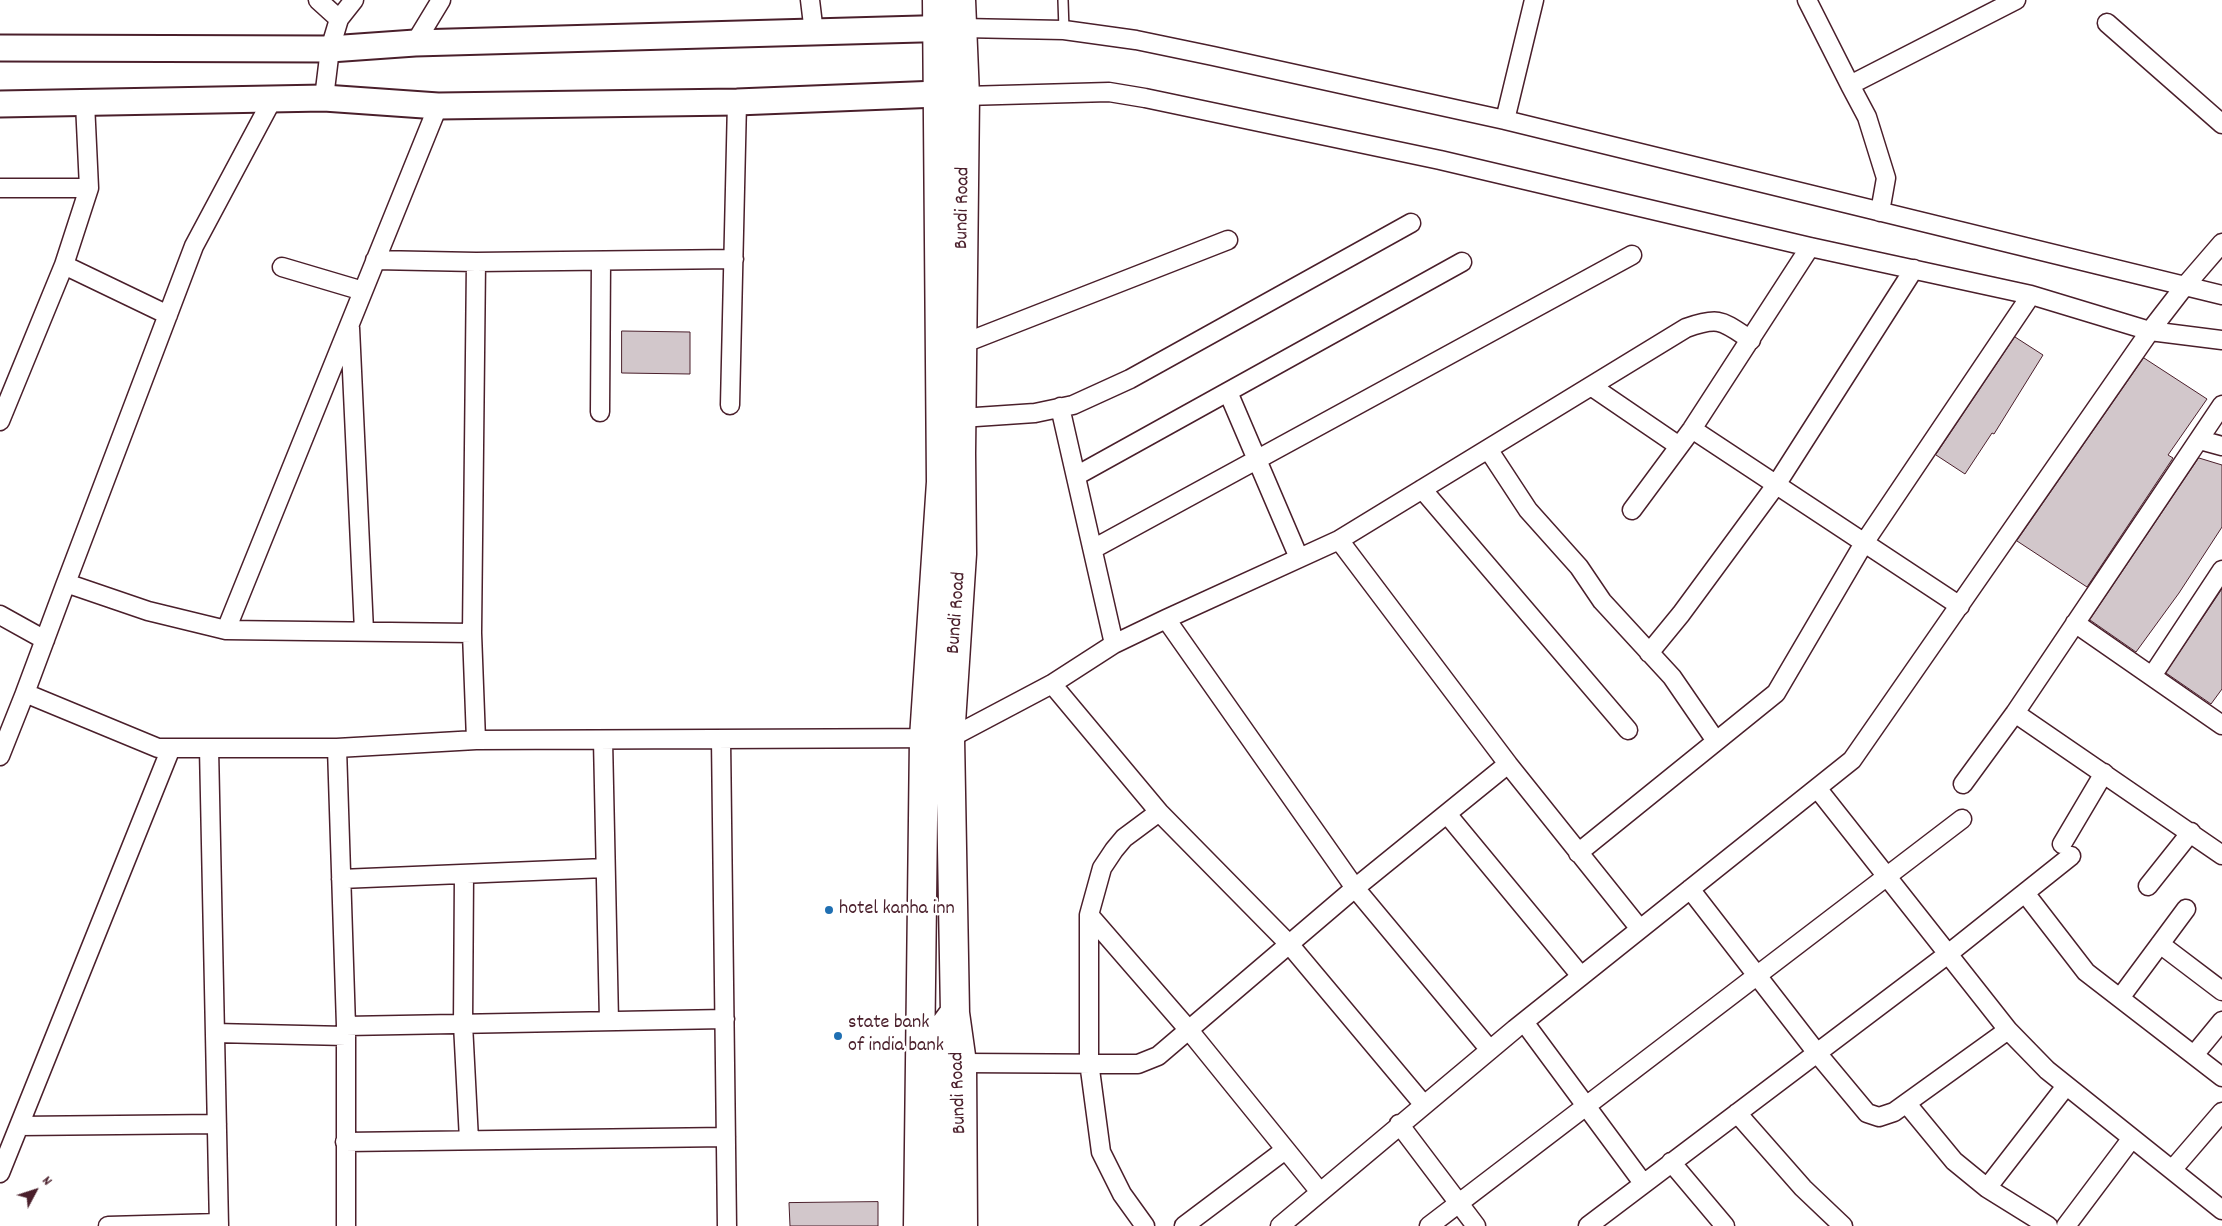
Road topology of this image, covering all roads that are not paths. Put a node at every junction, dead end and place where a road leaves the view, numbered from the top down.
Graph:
1 (318, 0) edge
2 (354, 0) edge
3 (440, 0) edge
4 (810, 0) edge
5 (937, 0) edge
6 (961, 0) edge
7 (1063, 0) edge
8 (1534, 0) edge
9 (1807, 0) edge
10 (2016, 0) edge
11 (339, 19) junction
12 (2107, 24) dead end
13 (950, 28) junction
14 (1064, 30) junction
15 (814, 33) junction
16 (416, 43) junction
17 (0, 48) edge
18 (330, 49) junction
19 (1850, 84) junction
20 (938, 94) junction
21 (965, 96) junction
22 (324, 98) junction
23 (272, 100) junction
24 (737, 102) junction
25 (85, 103) junction
26 (0, 104) edge
27 (438, 106) junction
28 (1505, 120) junction
29 (2222, 124) edge
30 (0, 188) edge
31 (89, 188) junction
32 (1880, 212) junction
33 (1411, 223) dead end
34 (1228, 240) dead end
35 (2222, 243) edge
36 (1810, 247) junction
37 (1632, 255) dead end
38 (734, 259) junction
39 (376, 260) junction
40 (601, 261) junction
41 (476, 262) junction
42 (1462, 262) dead end
43 (64, 265) junction
44 (282, 267) dead end
45 (1914, 269) junction
46 (362, 291) junction
47 (2181, 291) junction
48 (2031, 295) junction
49 (2222, 295) edge
50 (168, 315) junction
51 (350, 322) junction
52 (2150, 331) junction
53 (1751, 340) junction
54 (2222, 340) edge
55 (962, 344) junction
56 (1591, 386) junction
57 (1228, 392) junction
58 (2222, 404) edge
59 (730, 405) dead end
60 (1060, 407) junction
61 (600, 412) dead end
62 (961, 418) junction
63 (0, 421) edge
64 (1692, 429) junction
65 (2200, 440) junction
66 (1679, 446) junction
67 (2222, 446) edge
68 (1488, 449) junction
69 (1258, 459) junction
70 (1076, 476) junction
71 (1776, 485) junction
72 (1422, 489) junction
73 (1632, 510) dead end
74 (1339, 540) junction
75 (1864, 543) junction
76 (1092, 549) junction
77 (1299, 558) junction
78 (2222, 570) edge
79 (66, 583) junction
80 (1960, 606) junction
81 (0, 616) edge
82 (1166, 618) junction
83 (2075, 623) junction
84 (226, 630) junction
85 (364, 631) junction
86 (472, 632) junction
87 (45, 640) junction
88 (1114, 644) junction
89 (1649, 652) junction
90 (2152, 676) junction
91 (1052, 684) junction
92 (25, 693) junction
93 (2015, 713) junction
94 (2222, 725) edge
95 (1628, 730) dead end
96 (937, 738) junction
97 (721, 739) junction
98 (476, 740) junction
99 (602, 740) junction
100 (1716, 741) junction
101 (171, 748) junction
102 (209, 748) junction
103 (337, 748) junction
104 (0, 756) edge
105 (1508, 764) junction
106 (2104, 773) junction
107 (1963, 784) dead end
108 (1817, 788) junction
109 (1159, 812) junction
110 (1447, 814) junction
111 (1962, 819) dead end
112 (2191, 832) junction
113 (1578, 852) junction
114 (2222, 855) edge
115 (605, 868) junction
116 (464, 874) junction
117 (1887, 875) junction
118 (341, 879) junction
119 (2148, 886) dead end
120 (1355, 888) junction
121 (1690, 889) junction
122 (2025, 893) junction
123 (2186, 909) dead end
124 (1089, 915) junction
125 (1640, 929) junction
126 (1289, 944) junction
127 (2160, 944) junction
128 (1948, 954) junction
129 (1757, 975) junction
130 (1581, 976) junction
131 (2222, 990) edge
132 (2120, 998) junction
133 (725, 1019) junction
134 (609, 1021) junction
135 (2222, 1021) edge
136 (1524, 1022) junction
137 (463, 1024) junction
138 (1188, 1029) junction
139 (2008, 1030) junction
140 (346, 1031) junction
141 (215, 1033) junction
142 (1490, 1050) junction
143 (1818, 1053) junction
144 (2194, 1055) junction
145 (1089, 1062) junction
146 (951, 1066) junction
147 (2222, 1077) edge
148 (2066, 1086) junction
149 (1907, 1104) junction
150 (1424, 1105) junction
151 (1586, 1106) junction
152 (2222, 1112) edge
153 (1737, 1113) junction
154 (217, 1124) junction
155 (1399, 1124) junction
156 (19, 1126) junction
157 (726, 1137) junction
158 (2132, 1138) junction
159 (469, 1140) junction
160 (345, 1142) junction
161 (1285, 1150) junction
162 (1671, 1162) junction
163 (2172, 1170) junction
164 (0, 1173) edge
165 (1643, 1183) junction
166 (1987, 1188) junction
167 (1320, 1192) junction
168 (1460, 1203) junction
169 (2222, 1210) edge
170 (219, 1224) edge
171 (108, 1226) edge
172 (346, 1226) edge
173 (727, 1226) edge
174 (918, 1226) edge
175 (938, 1226) edge
176 (963, 1226) edge
177 (1145, 1226) edge
178 (1184, 1226) edge
179 (1280, 1226) edge
180 (1429, 1226) edge
181 (1476, 1226) edge
182 (1588, 1226) edge
183 (1725, 1226) edge
184 (1842, 1226) edge
185 (2048, 1226) edge
186 (2066, 1226) edge

1 - 11 street
2 - 11 street
3 - 16 street
4 - 15 street
5 - 13 main road, Bundi Road
6 - 13 main road, Bundi Road
7 - 14 lane
8 - 28 street
9 - 19 street
10 - 19 street
11 - 18 street
12 - 29 street
13 - 14 street
13 - 15 street
13 - 20 main road, Bundi Road
13 - 21 main road, Bundi Road
14 - 28 street
15 - 16 street
16 - 18 street
17 - 18 street
18 - 22 street
19 - 32 street
20 - 21 street
20 - 24 street
20 - 96 main road, Bundi Road
21 - 36 street
21 - 55 main road, Bundi Road
22 - 23 street
22 - 27 street
23 - 25 street
23 - 50 street
24 - 27 street
24 - 38 street
25 - 26 street
25 - 31 street
27 - 39 street
28 - 32 street
30 - 31 street
31 - 43 street
32 - 47 street
33 - 60 street
34 - 55 street
35 - 47 street
36 - 45 street
36 - 53 street
37 - 69 street
38 - 40 street
38 - 59 street
39 - 41 street
39 - 46 street
40 - 41 street
40 - 61 street
41 - 86 street
42 - 57 street
43 - 50 street
43 - 63 street
44 - 46 street
45 - 48 street
45 - 71 street
46 - 51 street
47 - 49 street
47 - 52 street
48 - 52 street
48 - 75 street
50 - 79 street
51 - 84 street
51 - 85 street
52 - 54 street
52 - 80 street
53 - 56 street
53 - 64 street
55 - 62 main road, Bundi Road
56 - 66 street
56 - 68 street
57 - 69 street
57 - 70 street
58 - 65 street
60 - 62 street
60 - 70 street
62 - 96 main road, Bundi Road
64 - 66 street
64 - 71 street
65 - 67 street
65 - 83 street
66 - 73 street
68 - 72 street
68 - 89 street
69 - 76 street
69 - 77 street
70 - 76 street
71 - 75 street
71 - 89 street
72 - 74 street
72 - 95 street
74 - 77 street
74 - 105 street
75 - 80 street
75 - 100 street
76 - 88 street
77 - 82 street
78 - 90 street
79 - 84 street
79 - 87 street
80 - 108 street
81 - 87 street
82 - 88 street
82 - 120 street
83 - 90 street
83 - 93 street
84 - 85 street
85 - 86 street
86 - 98 street
87 - 92 street
88 - 91 street
89 - 100 street
90 - 94 street
91 - 96 street
91 - 109 street
92 - 101 street
92 - 104 street
93 - 106 street
93 - 107 street
96 - 97 street
96 - 146 main road, Bundi Road
96 - 174 main road, Bundi Road
97 - 99 street
97 - 133 street
98 - 99 street
98 - 103 street
99 - 115 street
100 - 113 street
101 - 102 street
101 - 156 street
102 - 103 street
102 - 141 street
103 - 118 street
105 - 110 street
105 - 113 street
106 - 112 street
106 - 122 street
108 - 117 street
108 - 121 street
109 - 124 street
109 - 126 street
110 - 120 street
110 - 130 street
111 - 117 street
112 - 114 street
112 - 119 street
113 - 125 street
115 - 116 street
115 - 134 street
116 - 118 street
116 - 137 street
117 - 128 street
117 - 129 street
118 - 140 street
120 - 126 street
120 - 142 street
121 - 125 street
121 - 129 street
122 - 128 street
122 - 132 street
123 - 127 street
124 - 138 street
124 - 145 street
125 - 130 street
126 - 138 street
126 - 150 street
127 - 131 street
127 - 132 street
128 - 139 street
128 - 143 street
129 - 143 street
129 - 151 street
130 - 136 street
132 - 144 street
133 - 134 street
133 - 157 street
134 - 137 street
135 - 144 street
136 - 142 street
136 - 151 street
137 - 140 street
137 - 159 street
138 - 145 street
138 - 161 street
139 - 148 street
139 - 149 street
140 - 141 street
140 - 160 street
141 - 154 street
142 - 150 street
143 - 149 street
143 - 153 street
144 - 147 street
145 - 146 street
145 - 177 street
146 - 175 main road
146 - 176 main road, Bundi Road
148 - 158 street
148 - 166 street
149 - 166 street
150 - 155 street
151 - 165 street
151 - 168 street
152 - 163 street
153 - 162 street
153 - 184 street
154 - 156 street
154 - 170 street
155 - 167 street
155 - 168 street
156 - 164 street
157 - 159 street
157 - 173 street
158 - 163 street
158 - 186 street
159 - 160 street
160 - 172 street
161 - 167 street
161 - 178 street
162 - 165 street
162 - 183 street
163 - 169 street
165 - 182 street
166 - 185 street
167 - 179 street
168 - 180 street
168 - 181 street
170 - 171 street

